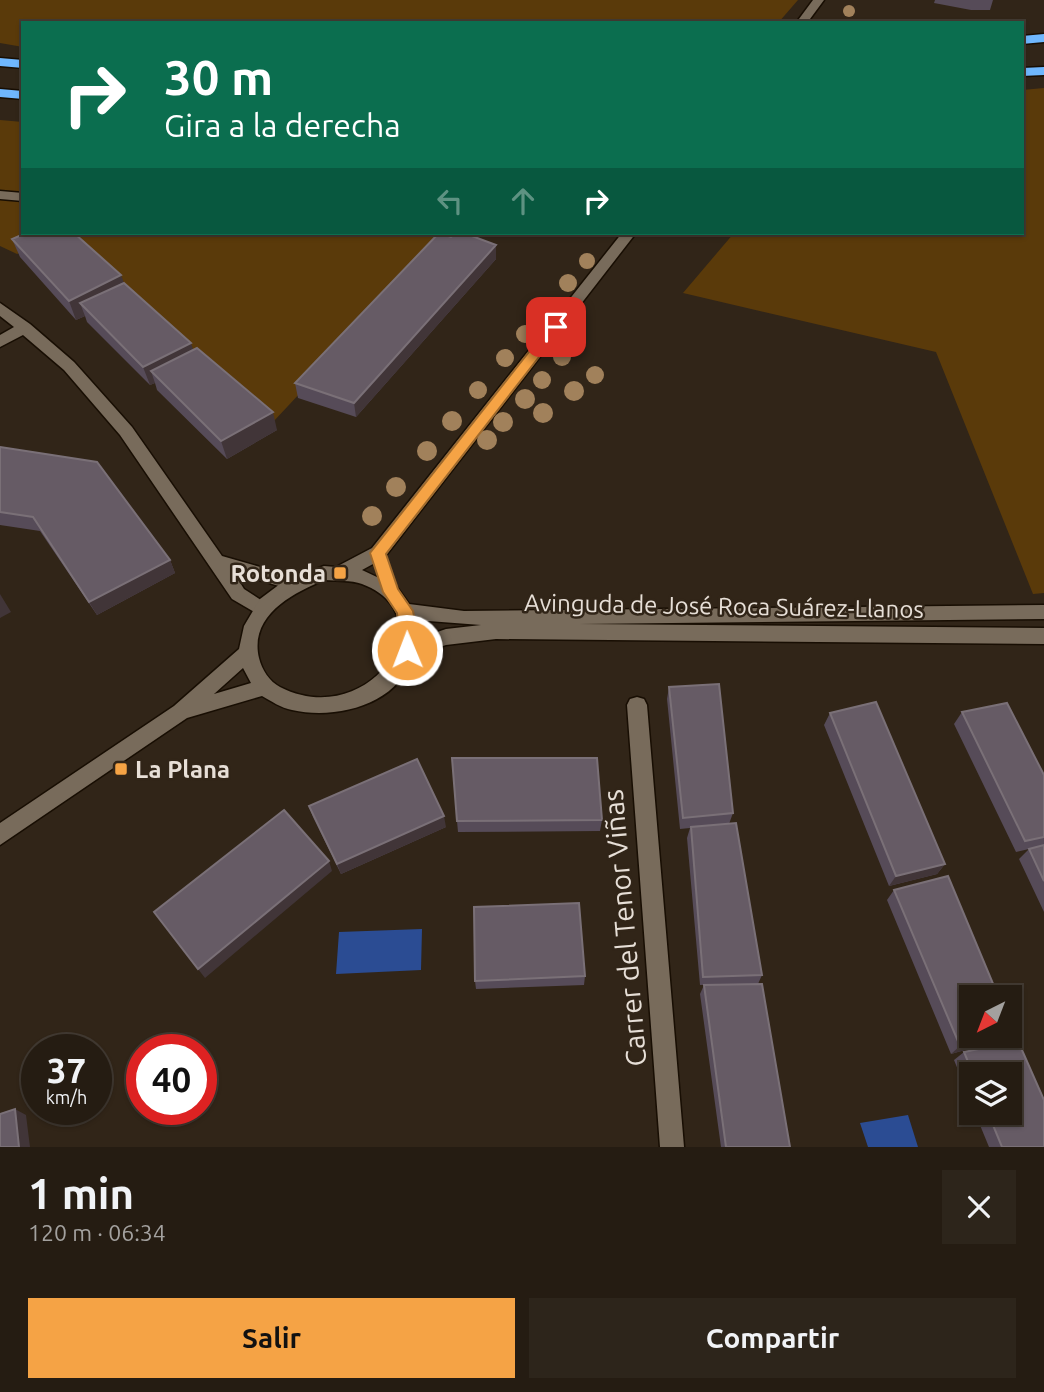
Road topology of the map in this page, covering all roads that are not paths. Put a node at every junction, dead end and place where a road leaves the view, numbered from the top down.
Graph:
1 (819, 0) edge
2 (804, 20) edge
3 (1044, 38) edge
4 (1024, 40) edge
5 (0, 62) edge
6 (21, 64) edge
7 (1044, 71) edge
8 (1024, 72) edge
9 (0, 93) edge
10 (21, 95) edge
11 (0, 195) edge
12 (21, 197) edge
13 (627, 235) edge
14 (0, 308) edge
15 (25, 327) junction
16 (0, 342) edge
17 (378, 553) junction
18 (217, 562) junction
19 (340, 573) junction
20 (293, 583) junction
21 (391, 592) junction
22 (261, 610) junction
23 (405, 611) junction
24 (976, 612) junction
25 (1044, 612) edge
26 (1044, 623) edge
27 (1044, 635) edge
28 (407, 650) junction
29 (248, 652) junction
30 (265, 687) junction
31 (637, 705) dead end
32 (181, 712) junction
33 (0, 835) edge
34 (672, 1147) edge

1 - 2 street
3 - 4 highway
5 - 6 highway
7 - 8 highway
9 - 10 highway
11 - 12 street
13 - 17 street
14 - 15 street
15 - 16 street
15 - 18 street
17 - 19 street
17 - 21 street
18 - 20 street
18 - 22 street
19 - 20 street
19 - 21 street
20 - 22 street
21 - 23 street
22 - 29 street
23 - 24 street, Avinguda de José Roca Suárez-Llanos
23 - 28 street
24 - 25 street, Avinguda de José Roca Suárez-Llanos
24 - 26 street
27 - 28 street, Avinguda de José Roca Suárez-Llanos
28 - 30 street
29 - 30 street
29 - 32 street
30 - 32 street
31 - 34 street, Carrer del Tenor Viñas
32 - 33 street

